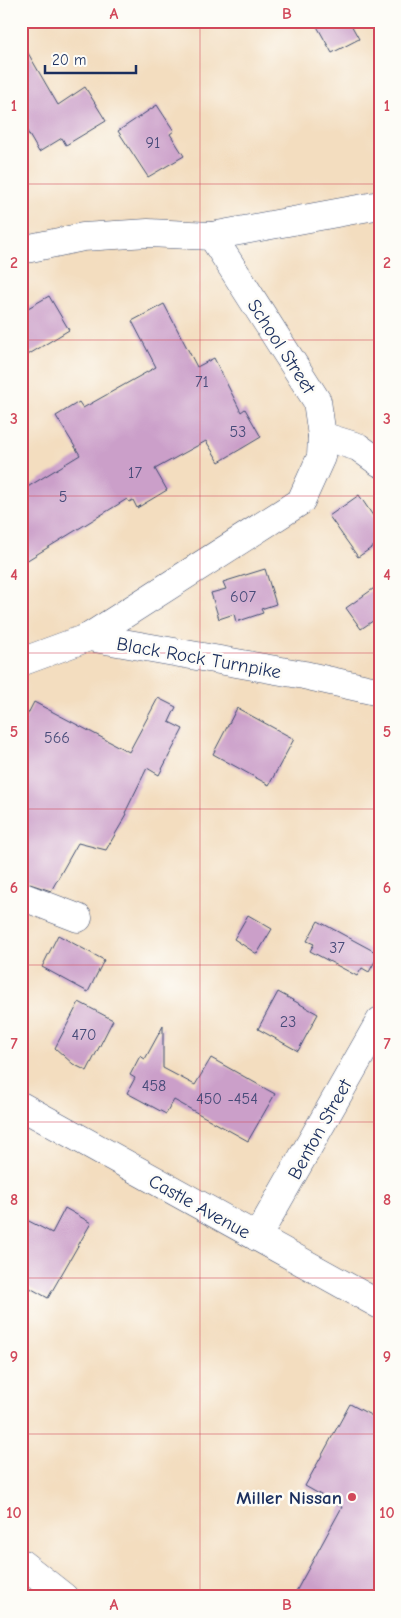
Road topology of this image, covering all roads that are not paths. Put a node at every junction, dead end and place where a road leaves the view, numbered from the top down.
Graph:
1 (380, 205) edge
2 (212, 236) junction
3 (21, 250) edge
4 (322, 436) junction
5 (380, 463) edge
6 (89, 637) junction
7 (21, 662) edge
8 (380, 692) edge
9 (21, 896) edge
10 (78, 918) dead end
11 (380, 1021) edge
12 (21, 1106) edge
13 (257, 1237) junction
14 (380, 1305) edge
15 (21, 1563) edge
16 (64, 1597) edge

1 - 2 street
2 - 3 street
2 - 4 street, School Street
4 - 5 street
4 - 6 street, School Street
6 - 7 street
6 - 8 street, Black Rock Turnpike
9 - 10 street
11 - 13 street, Benton Street
12 - 13 street, Castle Avenue
13 - 14 street, Castle Avenue
15 - 16 street

